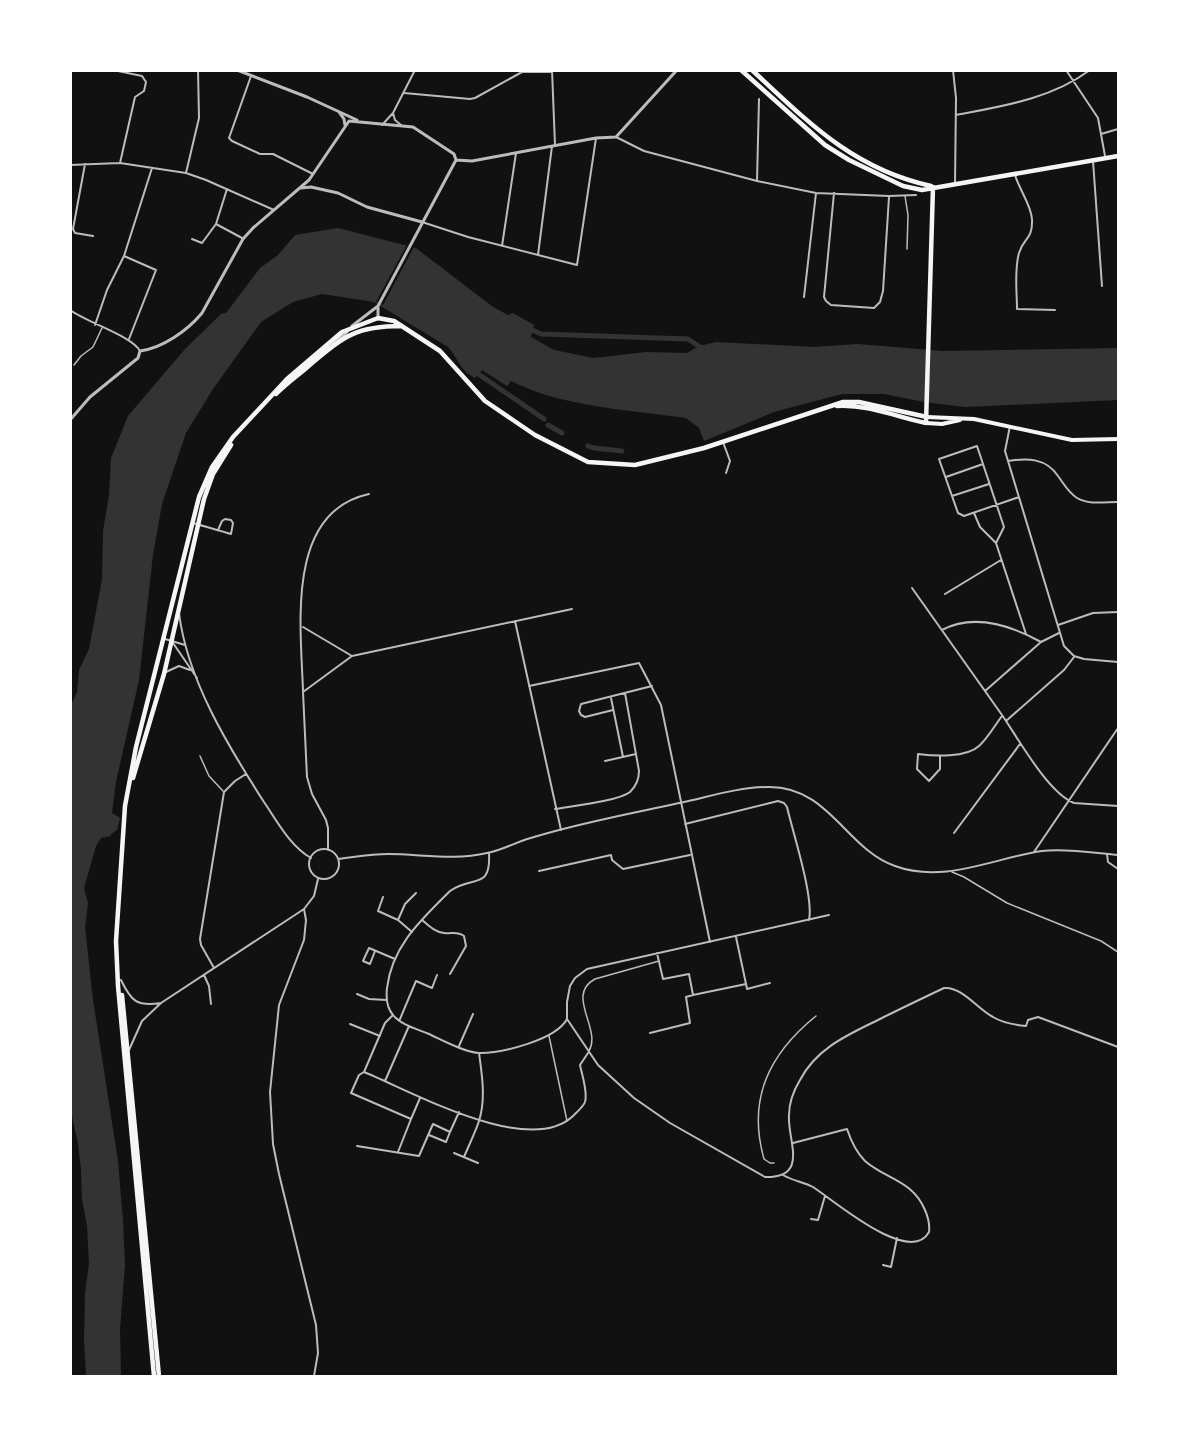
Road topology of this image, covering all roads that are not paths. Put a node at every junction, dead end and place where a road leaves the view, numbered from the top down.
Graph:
1 (113, 70) edge
2 (198, 70) edge
3 (237, 70) edge
4 (415, 70) edge
5 (677, 70) edge
6 (741, 70) edge
7 (752, 70) edge
8 (953, 70) edge
9 (1066, 70) edge
10 (1090, 70) edge
11 (552, 71) edge
12 (251, 76) junction
13 (1074, 82) junction
14 (404, 93) junction
15 (759, 99) dead end
16 (338, 111) junction
17 (393, 113) junction
18 (956, 115) junction
19 (358, 121) junction
20 (345, 125) junction
21 (382, 125) junction
22 (401, 125) junction
23 (1119, 129) edge
24 (1101, 134) junction
25 (616, 137) junction
26 (596, 138) junction
27 (554, 146) junction
28 (516, 153) junction
29 (1119, 156) edge
30 (1106, 159) junction
31 (456, 160) junction
32 (1093, 161) junction
33 (120, 163) junction
34 (85, 164) junction
35 (70, 165) edge
36 (152, 168) junction
37 (186, 173) junction
38 (313, 174) junction
39 (1015, 174) junction
40 (309, 180) junction
41 (757, 181) junction
42 (955, 185) junction
43 (311, 187) junction
44 (933, 187) junction
45 (226, 189) junction
46 (301, 189) junction
47 (816, 193) junction
48 (834, 193) junction
49 (905, 195) junction
50 (916, 195) dead end
51 (889, 196) junction
52 (274, 210) junction
53 (422, 222) junction
54 (216, 224) junction
55 (93, 236) dead end
56 (192, 239) dead end
57 (243, 239) junction
58 (501, 246) junction
59 (907, 249) dead end
60 (538, 255) junction
61 (124, 256) junction
62 (1102, 286) dead end
63 (804, 297) dead end
64 (378, 306) junction
65 (70, 310) edge
66 (1055, 310) dead end
67 (378, 318) junction
68 (95, 325) junction
69 (352, 326) junction
70 (401, 326) junction
71 (102, 328) junction
72 (129, 339) junction
73 (330, 347) junction
74 (140, 351) junction
75 (74, 364) dead end
76 (70, 420) edge
77 (927, 420) junction
78 (1010, 426) junction
79 (1119, 439) edge
80 (723, 441) junction
81 (1008, 461) junction
82 (983, 464) junction
83 (726, 473) dead end
84 (946, 477) junction
85 (990, 484) junction
86 (369, 494) dead end
87 (952, 496) junction
88 (1019, 498) junction
89 (1119, 502) edge
90 (998, 504) junction
91 (974, 513) junction
92 (194, 523) junction
93 (218, 530) junction
94 (996, 543) junction
95 (1001, 560) junction
96 (912, 588) dead end
97 (945, 594) dead end
98 (179, 607) junction
99 (572, 609) dead end
100 (1119, 612) edge
101 (515, 621) junction
102 (1058, 625) junction
103 (302, 626) junction
104 (942, 630) junction
105 (1059, 633) junction
106 (1026, 634) junction
107 (165, 639) junction
108 (171, 641) junction
109 (1041, 642) junction
110 (185, 645) junction
111 (352, 656) junction
112 (1074, 657) junction
113 (1119, 662) edge
114 (192, 671) junction
115 (164, 674) junction
116 (198, 680) junction
117 (529, 686) junction
118 (652, 686) junction
119 (303, 692) junction
120 (985, 692) junction
121 (624, 693) junction
122 (611, 697) junction
123 (613, 710) junction
124 (1002, 716) junction
125 (1006, 721) junction
126 (1119, 728) edge
127 (1020, 744) junction
128 (636, 754) junction
129 (200, 756) dead end
130 (940, 756) junction
131 (623, 757) junction
132 (605, 761) dead end
133 (246, 774) junction
134 (224, 792) junction
135 (1068, 800) junction
136 (681, 803) junction
137 (1119, 806) edge
138 (555, 809) junction
139 (684, 824) junction
140 (561, 830) junction
141 (954, 833) dead end
142 (1041, 840) junction
143 (328, 850) junction
144 (1042, 851) junction
145 (489, 853) junction
146 (1032, 853) junction
147 (1107, 854) junction
148 (690, 855) junction
149 (1119, 855) edge
150 (311, 858) junction
151 (338, 859) junction
152 (1119, 869) edge
153 (539, 871) dead end
154 (950, 871) junction
155 (318, 879) junction
156 (416, 893) dead end
157 (383, 897) dead end
158 (304, 909) junction
159 (829, 915) dead end
160 (398, 920) junction
161 (423, 920) junction
162 (809, 920) junction
163 (412, 932) junction
164 (736, 937) junction
165 (710, 942) junction
166 (375, 951) junction
167 (1119, 952) edge
168 (657, 953) junction
169 (394, 959) junction
170 (659, 961) junction
171 (214, 968) junction
172 (450, 974) dead end
173 (204, 975) junction
174 (437, 975) dead end
175 (121, 980) junction
176 (770, 983) dead end
177 (746, 984) junction
178 (357, 994) dead end
179 (693, 995) junction
180 (387, 1000) junction
181 (161, 1004) junction
182 (211, 1004) dead end
183 (473, 1014) dead end
184 (393, 1015) junction
185 (816, 1016) dead end
186 (567, 1019) junction
187 (399, 1020) junction
188 (350, 1023) dead end
189 (409, 1026) junction
190 (650, 1033) dead end
191 (380, 1036) junction
192 (549, 1036) junction
193 (459, 1046) junction
194 (1119, 1047) edge
195 (588, 1052) junction
196 (128, 1053) junction
197 (479, 1053) junction
198 (364, 1072) junction
199 (385, 1081) junction
200 (421, 1096) junction
201 (459, 1112) junction
202 (411, 1119) junction
203 (479, 1121) junction
204 (567, 1121) junction
205 (450, 1132) junction
206 (428, 1135) junction
207 (793, 1143) junction
208 (357, 1146) dead end
209 (397, 1153) junction
210 (454, 1153) dead end
211 (464, 1157) junction
212 (478, 1163) dead end
213 (774, 1163) dead end
214 (783, 1175) junction
215 (825, 1196) junction
216 (811, 1218) dead end
217 (897, 1238) junction
218 (883, 1265) dead end
219 (156, 1377) edge
220 (314, 1377) edge

1 - 33 street
2 - 37 street
3 - 12 street
4 - 14 street
5 - 25 street
6 - 44 main road
7 - 44 main road
8 - 18 street
9 - 13 street
10 - 13 street
11 - 14 street
11 - 27 street
12 - 16 street
12 - 38 street
13 - 18 street
13 - 24 street
14 - 17 street
15 - 41 street
16 - 19 street
16 - 20 street
17 - 21 street
17 - 22 street
18 - 42 street
19 - 20 street
19 - 21 street
20 - 38 street
21 - 22 street
22 - 31 street
23 - 24 street
24 - 30 street
25 - 26 street
25 - 41 street
26 - 27 street
26 - 60 street
27 - 28 street
27 - 60 street
28 - 31 street
28 - 58 street
29 - 30 main road
30 - 32 main road
31 - 53 street
32 - 39 main road
32 - 62 street
33 - 34 street
33 - 36 street
34 - 35 street
34 - 55 street
36 - 37 street
36 - 61 street
37 - 45 street
38 - 40 street
39 - 42 main road
39 - 66 street
40 - 43 street
40 - 46 street
41 - 47 street
42 - 44 main road
43 - 46 street
43 - 53 street
44 - 77 main road
45 - 52 street
45 - 54 street
46 - 52 street
47 - 48 street
47 - 63 street
48 - 51 street
48 - 51 street
49 - 50 street
49 - 51 street
49 - 59 lane
52 - 57 street
53 - 58 street
53 - 64 street
54 - 56 street
54 - 57 street
57 - 74 street
58 - 60 street
61 - 68 street
61 - 72 street
64 - 67 street
64 - 69 street
65 - 68 street
67 - 69 main road
67 - 70 main road
67 - 73 street
68 - 71 street
69 - 92 main road
70 - 73 main road
70 - 80 main road
71 - 72 street
71 - 75 lane
72 - 74 street
73 - 92 main road
74 - 76 street
77 - 78 main road
77 - 80 main road
78 - 79 main road
78 - 81 street
80 - 83 street
81 - 88 street
81 - 89 street
82 - 84 street
82 - 84 street
82 - 85 street
84 - 87 street
85 - 87 street
85 - 90 street
86 - 103 street
87 - 91 street
88 - 90 street
88 - 102 street
90 - 91 street
90 - 94 street
91 - 94 street
92 - 93 street
92 - 98 main road
92 - 107 main road
93 - 93 street
94 - 95 street
95 - 97 street
95 - 106 street
96 - 104 street
98 - 108 main road
98 - 110 street
99 - 101 street
100 - 102 street
101 - 111 street
101 - 117 street
102 - 105 street
103 - 111 street
103 - 119 street
104 - 106 street
104 - 120 street
105 - 109 street
105 - 112 street
106 - 109 street
107 - 108 street
107 - 219 main road
108 - 110 street
108 - 114 street
108 - 115 main road
109 - 120 street
110 - 116 street
111 - 119 street
112 - 113 street
112 - 125 street
114 - 115 street
114 - 116 street
115 - 175 main road
116 - 133 street
117 - 118 street
117 - 138 street
118 - 121 street
118 - 136 street
119 - 143 street
120 - 124 street
121 - 122 street
121 - 128 street
122 - 123 street
122 - 123 street
123 - 131 street
124 - 125 street
124 - 130 street
125 - 127 street
126 - 135 street
127 - 135 street
127 - 141 street
128 - 131 street
128 - 138 street
129 - 134 lane
130 - 130 street
131 - 132 street
133 - 134 street
133 - 150 street
134 - 171 street
135 - 137 street
135 - 142 street
136 - 139 street
136 - 140 street
136 - 154 street
138 - 140 street
139 - 148 street
139 - 162 street
140 - 145 street
142 - 144 street
142 - 146 street
143 - 150 street
143 - 151 street
144 - 146 street
144 - 147 street
145 - 151 street
145 - 161 street
146 - 154 street
147 - 149 street
147 - 152 street
148 - 153 street
148 - 165 street
150 - 155 street
151 - 155 street
154 - 167 lane
155 - 158 street
156 - 160 street
157 - 160 street
158 - 171 street
158 - 220 street
159 - 162 street
160 - 163 street
161 - 163 street
161 - 172 street
162 - 164 street
163 - 169 street
164 - 165 street
164 - 177 street
165 - 168 street
166 - 166 street
166 - 169 street
168 - 170 street
168 - 186 street
169 - 180 street
170 - 179 street
170 - 195 lane
171 - 173 street
173 - 181 street
173 - 182 street
174 - 187 street
175 - 181 street
175 - 196 main road
176 - 177 street
177 - 179 street
178 - 180 street
179 - 190 street
180 - 184 street
181 - 196 street
183 - 193 street
184 - 187 street
184 - 191 street
185 - 213 lane
186 - 192 street
186 - 195 street
187 - 189 street
188 - 191 street
189 - 193 street
189 - 199 street
191 - 198 street
192 - 197 street
192 - 204 lane
193 - 197 street
194 - 207 street
195 - 204 street
195 - 214 street
196 - 219 main road
197 - 203 street
198 - 199 street
198 - 202 street
199 - 200 street
200 - 201 street
200 - 202 street
201 - 203 street
201 - 205 street
202 - 209 street
203 - 204 street
203 - 211 street
205 - 206 street
205 - 206 street
206 - 209 street
207 - 214 street
207 - 217 street
208 - 209 street
210 - 211 street
211 - 212 street
214 - 215 street
215 - 216 street
215 - 217 street
217 - 218 street

